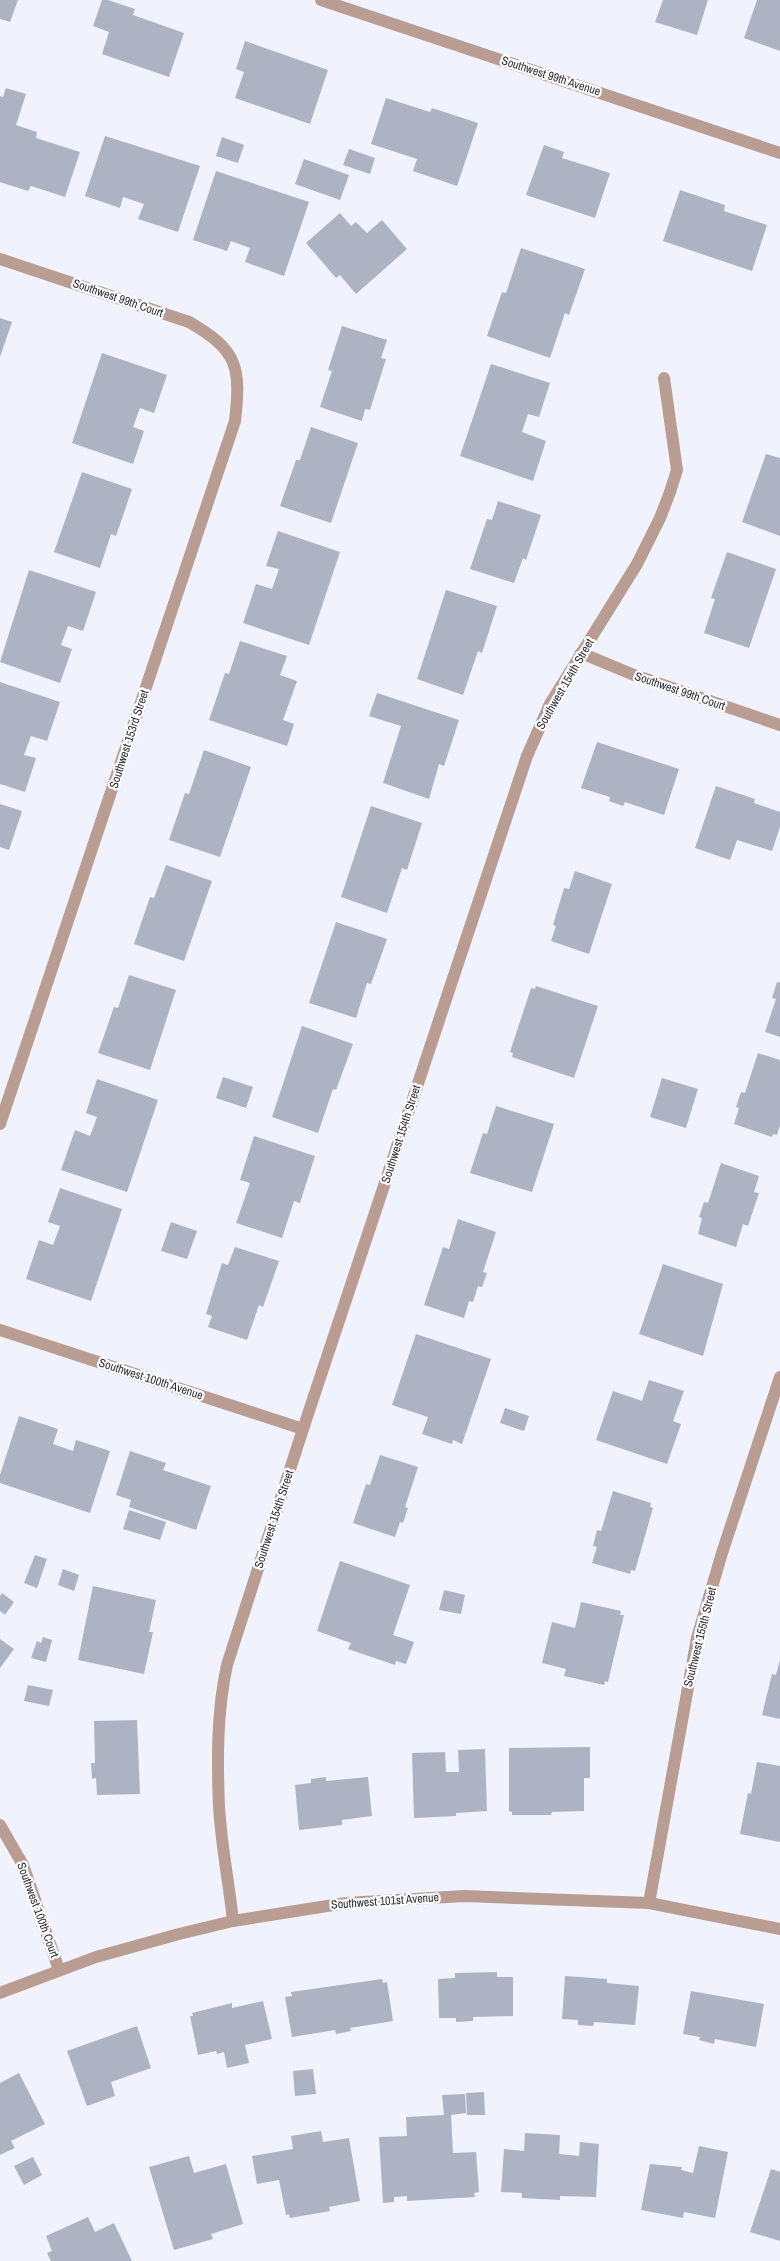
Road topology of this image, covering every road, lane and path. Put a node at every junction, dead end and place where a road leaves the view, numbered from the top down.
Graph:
1 (322, 0) edge
2 (780, 153) edge
3 (0, 259) edge
4 (228, 352) joint
5 (664, 378) dead end
6 (581, 653) junction
7 (780, 726) edge
8 (0, 1124) edge
9 (0, 1330) edge
10 (780, 1377) edge
11 (303, 1429) junction
12 (0, 1825) edge
13 (649, 1903) junction
14 (233, 1921) junction
15 (780, 1929) edge
16 (59, 1970) junction
17 (0, 1992) edge

1 - 2 street, Southwest 99th Avenue
3 - 4 street, Southwest 99th Court
4 - 8 street, Southwest 153rd Street
5 - 6 street, Southwest 154th Street
6 - 7 street, Southwest 99th Court
6 - 11 street, Southwest 154th Street
9 - 11 street, Southwest 100th Avenue
10 - 13 street, Southwest 155th Street
11 - 14 street, Southwest 154th Street
12 - 16 street, Southwest 100th Court
13 - 14 street, Southwest 101st Avenue
13 - 15 street, Southwest 101st Avenue
14 - 16 street, Southwest 101st Avenue
16 - 17 street, Southwest 101st Avenue

